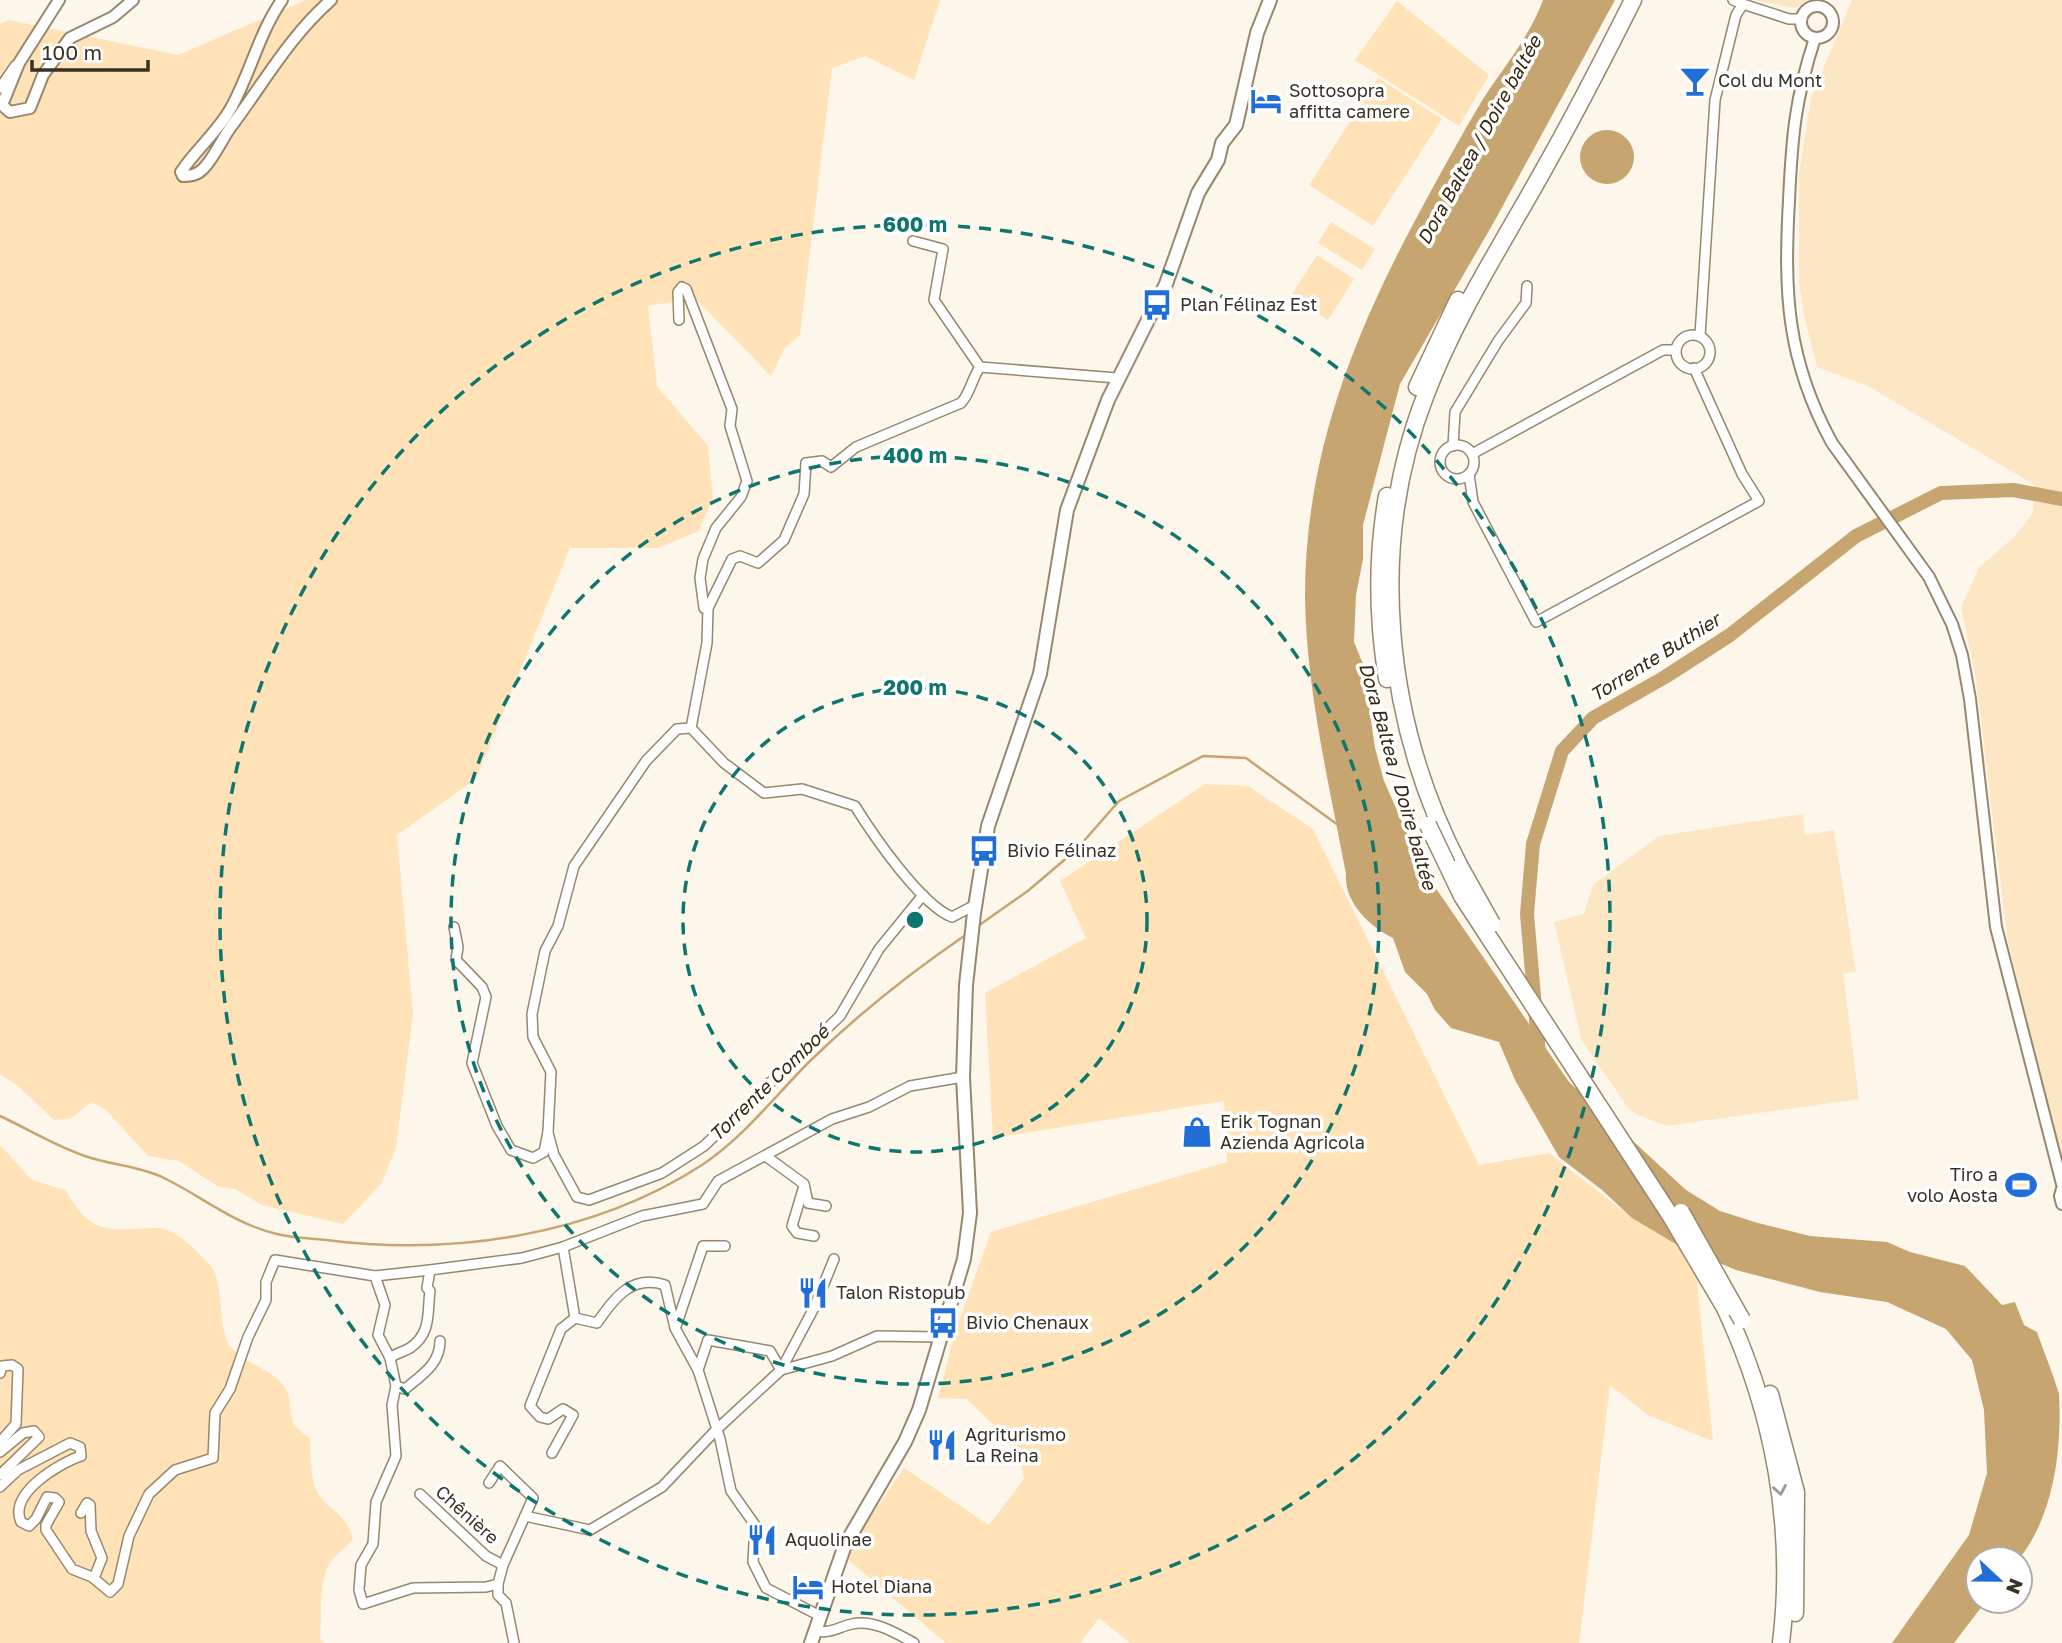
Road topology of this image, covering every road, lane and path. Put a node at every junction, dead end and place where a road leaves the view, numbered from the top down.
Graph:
1 (59, 0) edge
2 (133, 0) edge
3 (282, 0) edge
4 (331, 0) edge
5 (1270, 0) edge
6 (1622, 0) edge
7 (1633, 0) edge
8 (1732, 0) edge
9 (1743, 4) junction
10 (1829, 5) edge
11 (1802, 19) junction
12 (46, 21) junction
13 (1815, 38) junction
14 (0, 88) edge
15 (913, 241) dead end
16 (1527, 286) dead end
17 (679, 320) dead end
18 (1700, 336) junction
19 (1676, 350) junction
20 (980, 368) junction
21 (1694, 368) junction
22 (1118, 378) junction
23 (1452, 446) junction
24 (1472, 454) junction
25 (1469, 474) junction
26 (708, 608) junction
27 (691, 729) junction
28 (923, 895) junction
29 (975, 909) junction
30 (454, 927) dead end
31 (963, 1077) junction
32 (548, 1132) junction
33 (767, 1157) junction
34 (2061, 1169) edge
35 (804, 1184) junction
36 (2062, 1187) edge
37 (2062, 1204) edge
38 (827, 1206) dead end
39 (814, 1236) dead end
40 (725, 1246) dead end
41 (564, 1247) junction
42 (834, 1259) dead end
43 (429, 1270) junction
44 (375, 1276) junction
45 (575, 1318) junction
46 (675, 1328) junction
47 (940, 1337) junction
48 (440, 1341) dead end
49 (390, 1358) junction
50 (698, 1370) junction
51 (780, 1370) junction
52 (0, 1373) edge
53 (396, 1386) junction
54 (716, 1430) junction
55 (0, 1442) edge
56 (0, 1452) edge
57 (552, 1452) dead end
58 (0, 1475) edge
59 (489, 1483) dead end
60 (0, 1487) edge
61 (420, 1494) dead end
62 (81, 1513) dead end
63 (525, 1516) junction
64 (503, 1565) junction
65 (94, 1578) junction
66 (498, 1584) junction
67 (820, 1616) junction
68 (813, 1637) edge
69 (514, 1643) edge
70 (914, 1643) edge
71 (1781, 1643) edge
72 (1792, 1643) edge

1 - 12 street
2 - 12 street
3 - 4 street
5 - 22 main road
6 -> 71 highway, bridge
7 - 72 highway, bridge
8 - 9 street
9 - 11 street
9 - 18 street
10 - 11 street
10 - 13 street
11 - 13 street
12 - 14 street
13 - 34 street
15 - 20 street
16 - 23 street
17 - 26 street
18 - 19 street
18 - 21 street
19 - 21 street
19 - 24 street
20 - 22 street
20 - 26 street
21 - 25 street
22 - 29 main road
23 - 24 street
23 - 25 street
24 - 25 street
26 - 27 street
27 - 28 street
27 - 32 street
28 - 29 street
28 - 32 street
29 - 31 main road
30 - 32 street
31 - 33 street
31 - 47 main road
33 - 35 street
33 - 41 street
34 - 36 street
35 - 38 street
35 - 39 street
36 - 37 street
40 - 46 street
41 - 43 street
41 - 45 street
42 - 51 street
43 - 44 street
43 - 49 street
44 - 49 street
44 - 65 street
45 - 46 street
45 - 57 street
46 - 50 street
47 - 51 street
47 - 67 main road
48 - 53 street
49 - 53 street
50 - 51 street
50 - 54 street
51 - 54 street
52 - 55 street
53 - 66 street
54 - 63 street
54 - 67 street
56 - 58 street
59 - 63 street
60 - 65 street
61 - 64 street, Chênière
62 - 65 street
63 - 64 street, Chênière
64 - 66 street
66 - 69 street
67 - 68 main road
68 - 70 street

